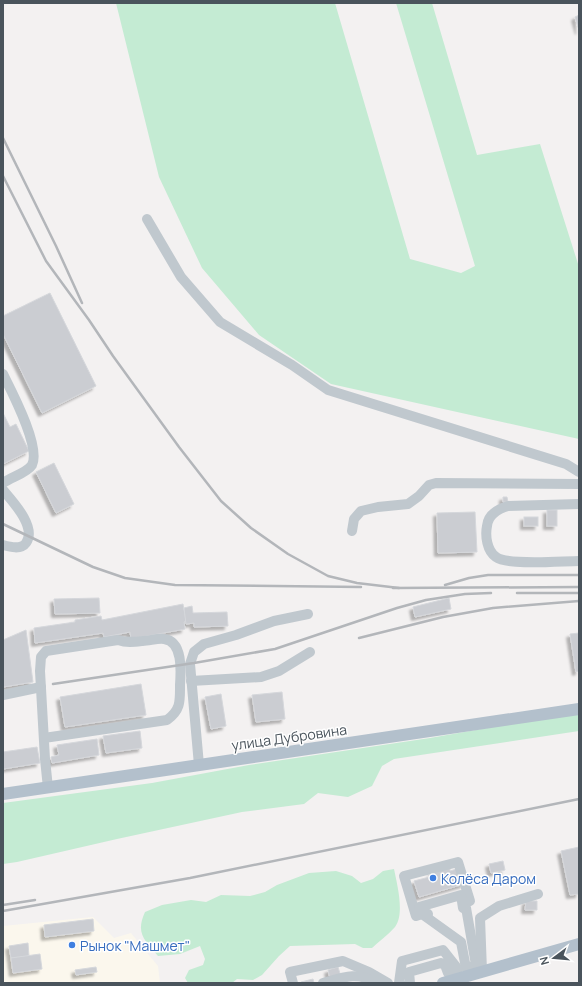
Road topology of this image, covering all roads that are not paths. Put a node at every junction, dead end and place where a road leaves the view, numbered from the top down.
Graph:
1 (146, 219) dead end
2 (3, 374) edge
3 (579, 472) edge
4 (3, 483) edge
5 (579, 484) edge
6 (3, 490) edge
7 (579, 504) edge
8 (352, 531) dead end
9 (3, 544) edge
10 (579, 561) edge
11 (308, 614) dead end
12 (310, 652) dead end
13 (191, 681) junction
14 (41, 687) junction
15 (3, 694) edge
16 (579, 708) edge
17 (44, 738) junction
18 (199, 765) junction
19 (48, 788) junction
20 (3, 794) edge
21 (538, 894) dead end
22 (579, 944) edge
23 (468, 945) junction
24 (476, 971) junction
25 (457, 975) junction
26 (293, 983) edge
27 (323, 983) edge
28 (376, 983) edge
29 (388, 983) edge
30 (399, 983) edge
31 (406, 983) edge
32 (409, 983) edge
33 (443, 983) edge

1 - 3 street
2 - 4 street
5 - 8 street
6 - 9 street
7 - 10 street
11 - 13 street
12 - 13 street
13 - 18 street
14 - 15 street
14 - 17 street
14 - 17 street
16 - 18 main road, улица Дубровина
17 - 19 street
18 - 19 main road, улица Дубровина
19 - 20 main road, улица Дубровина
21 - 24 street
22 - 24 main road
23 - 23 street
23 - 24 street
24 - 24 street
24 - 25 main road
25 - 30 street
25 - 31 street
25 - 32 street
25 - 33 main road
26 - 29 street
27 - 28 street

